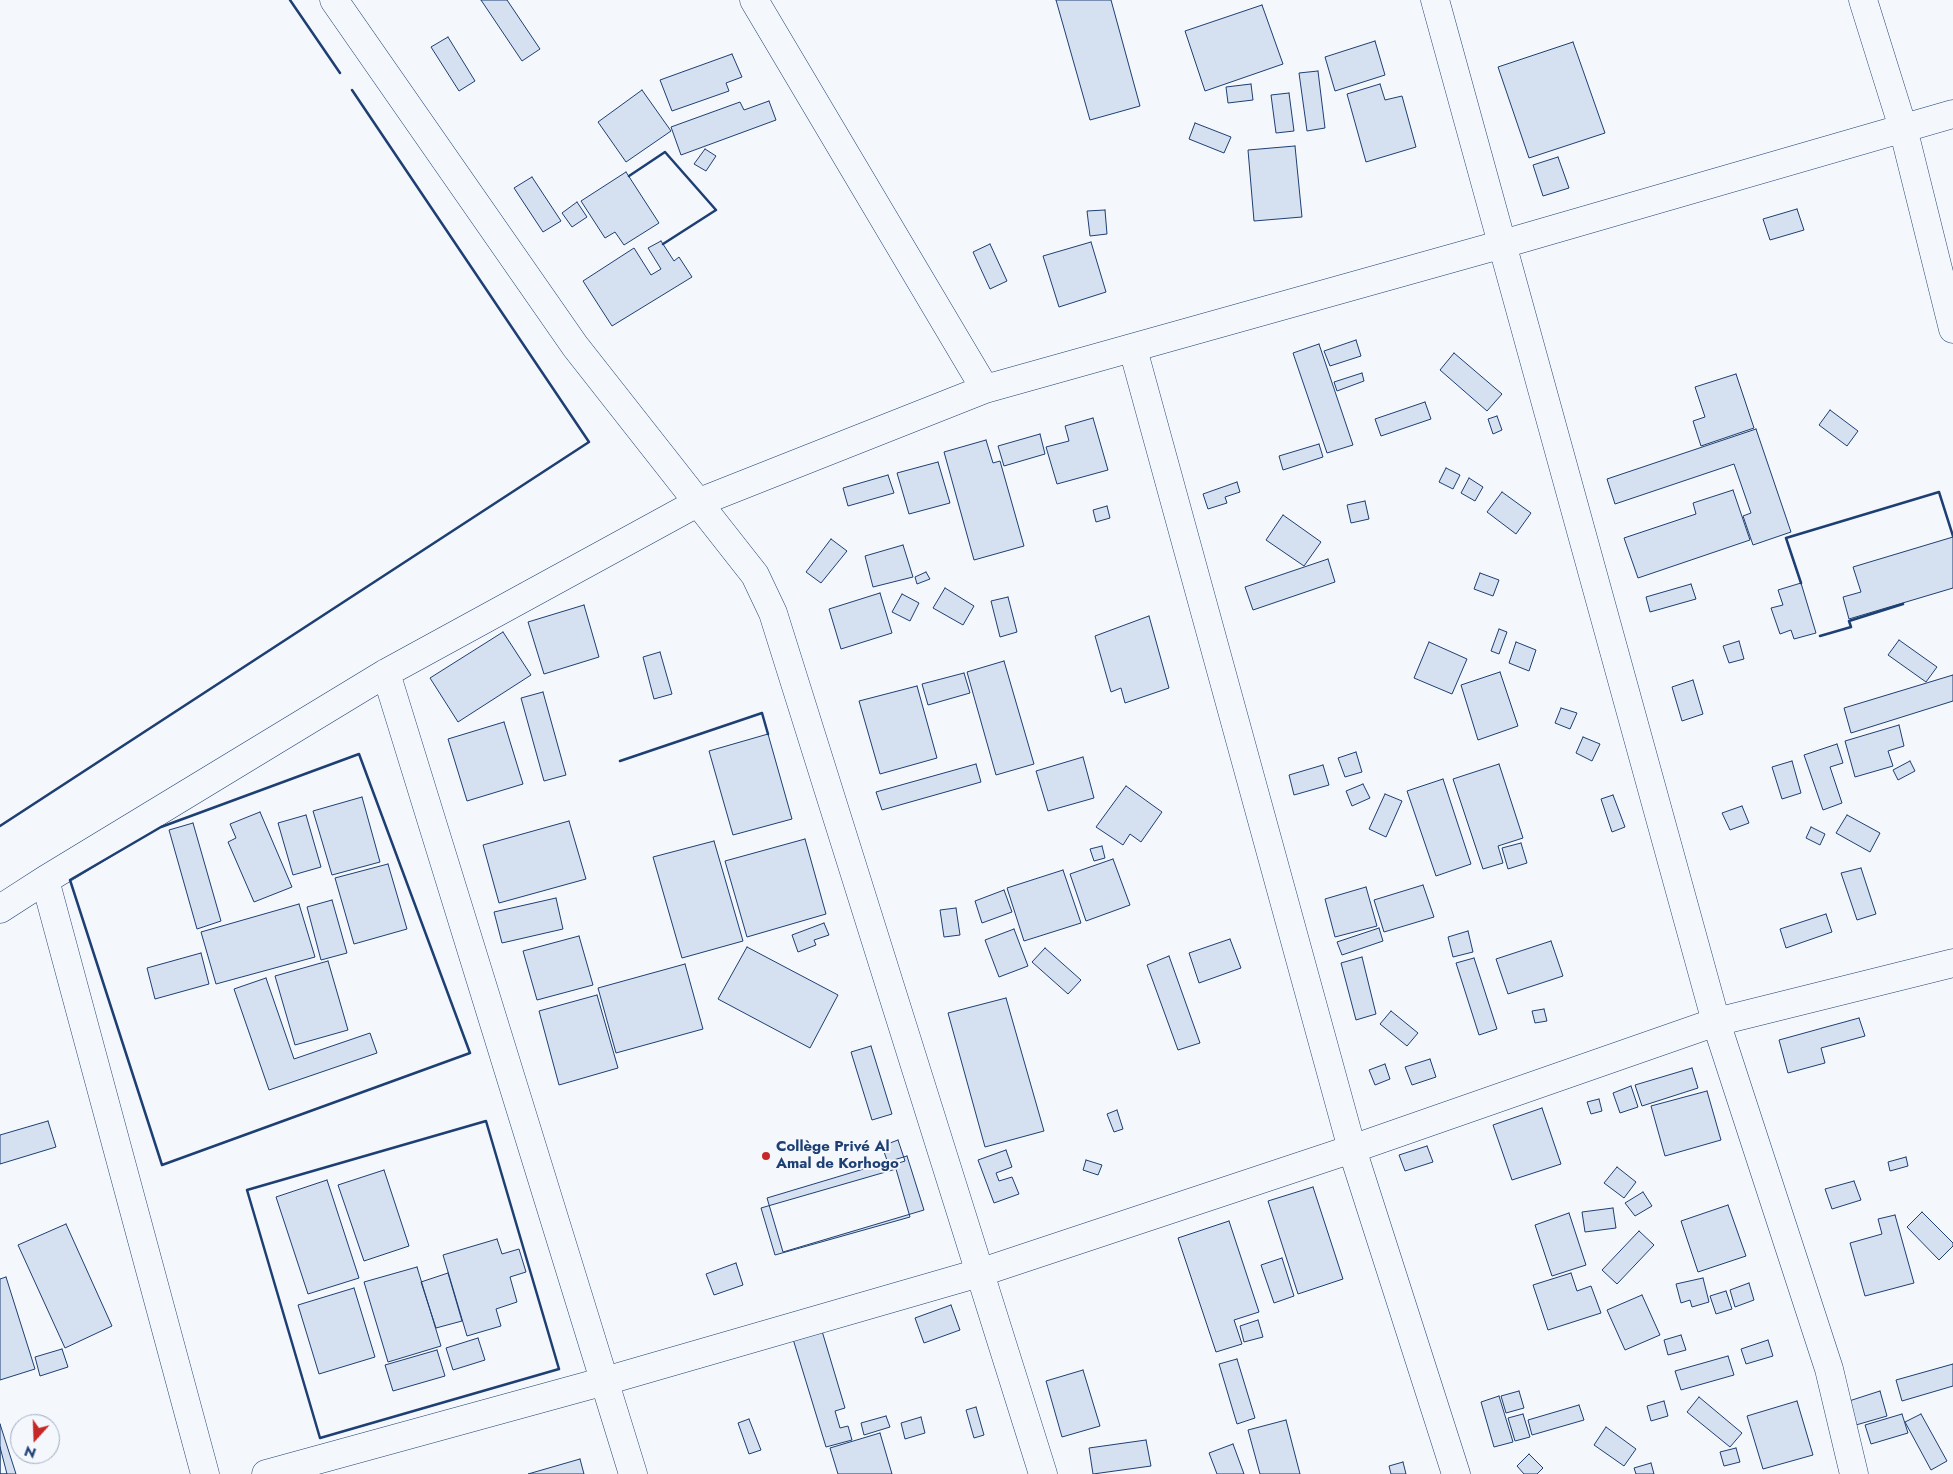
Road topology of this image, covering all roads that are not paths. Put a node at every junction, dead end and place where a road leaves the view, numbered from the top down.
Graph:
1 (334, 0) edge
2 (754, 0) edge
3 (1435, 0) edge
4 (1863, 0) edge
5 (1953, 114) edge
6 (1903, 128) junction
7 (1503, 244) junction
8 (1953, 329) edge
9 (1133, 349) junction
10 (985, 389) junction
11 (697, 503) junction
12 (386, 673) junction
13 (46, 880) junction
14 (0, 909) edge
15 (1953, 964) edge
16 (1716, 1022) junction
17 (1352, 1149) junction
18 (979, 1273) junction
19 (605, 1381) junction
20 (205, 1474) edge
21 (266, 1474) edge
22 (633, 1474) edge
23 (1043, 1474) edge
24 (1456, 1474) edge
25 (1854, 1474) edge

1 - 11 street
2 - 10 street
3 - 7 street
4 - 6 street
5 - 6 street
6 - 7 street
6 - 8 street
7 - 9 street
7 - 16 street
9 - 10 street
9 - 17 street
10 - 11 street
11 - 12 street
11 - 18 street
12 - 13 street
12 - 19 street
13 - 14 street
13 - 20 street
15 - 16 street
16 - 17 street
16 - 25 street
17 - 18 street
17 - 24 street
18 - 19 street
18 - 23 street
19 - 21 street
19 - 22 street

